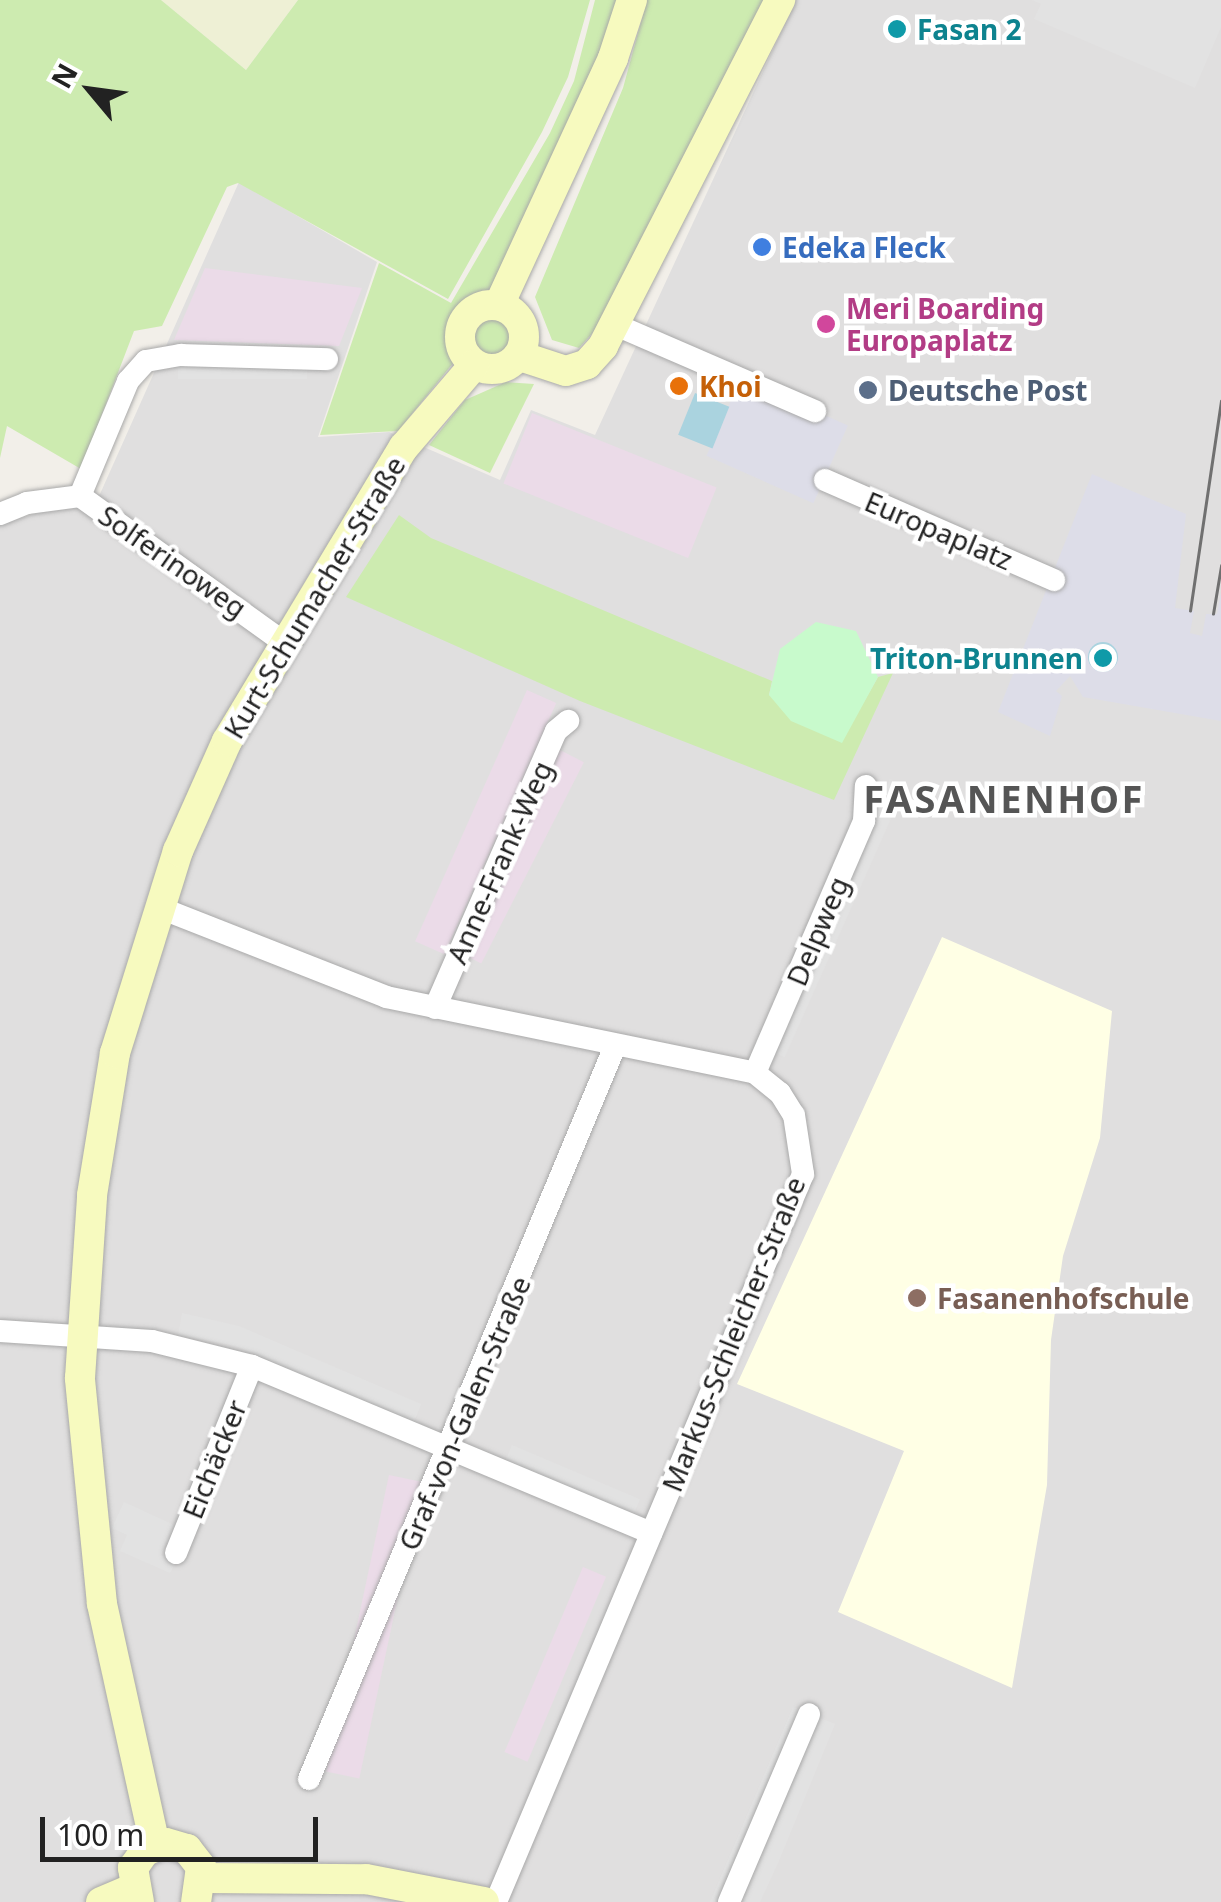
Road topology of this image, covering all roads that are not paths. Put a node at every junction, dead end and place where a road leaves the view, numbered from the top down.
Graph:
1 (632, 0) edge
2 (780, 0) edge
3 (499, 305) junction
4 (616, 324) junction
5 (520, 356) junction
6 (326, 359) dead end
7 (474, 365) junction
8 (815, 410) dead end
9 (824, 480) dead end
10 (80, 496) junction
11 (0, 514) edge
12 (1054, 580) dead end
13 (282, 641) junction
14 (568, 722) dead end
15 (866, 786) dead end
16 (158, 908) junction
17 (435, 1008) junction
18 (615, 1046) junction
19 (756, 1074) junction
20 (0, 1331) edge
21 (80, 1336) junction
22 (252, 1366) junction
23 (448, 1452) junction
24 (652, 1532) junction
25 (176, 1553) dead end
26 (809, 1714) dead end
27 (309, 1780) dead end
28 (155, 1846) junction
29 (200, 1890) edge
30 (136, 1896) edge
31 (101, 1902) edge
32 (484, 1902) edge
33 (496, 1902) edge
34 (729, 1902) edge

1 - 3 street
2 - 4 street
3 - 5 street
3 - 7 street
4 - 5 street
4 - 8 street
5 - 7 street
6 - 10 street
7 - 13 street, Kurt-Schumacher-Straße
9 - 12 street, Europaplatz
10 - 11 street, Solferinoweg
10 - 13 street, Solferinoweg
13 - 16 street, Kurt-Schumacher-Straße
14 - 17 street, Anne-Frank-Weg
15 - 19 street, Delpweg
16 - 17 street
16 - 21 street, Kurt-Schumacher-Straße
17 - 18 street
18 - 19 street
18 - 23 street, Graf-von-Galen-Straße
19 - 24 street, Markus-Schleicher-Straße
20 - 21 street
21 - 22 street
21 - 28 street, Kurt-Schumacher-Straße
22 - 23 street
22 - 25 street, Eichäcker
23 - 24 street
23 - 27 street, Graf-von-Galen-Straße
24 - 33 street, Markus-Schleicher-Straße
26 - 34 street
28 - 29 street
28 - 30 street
29 - 32 street
30 - 31 street

